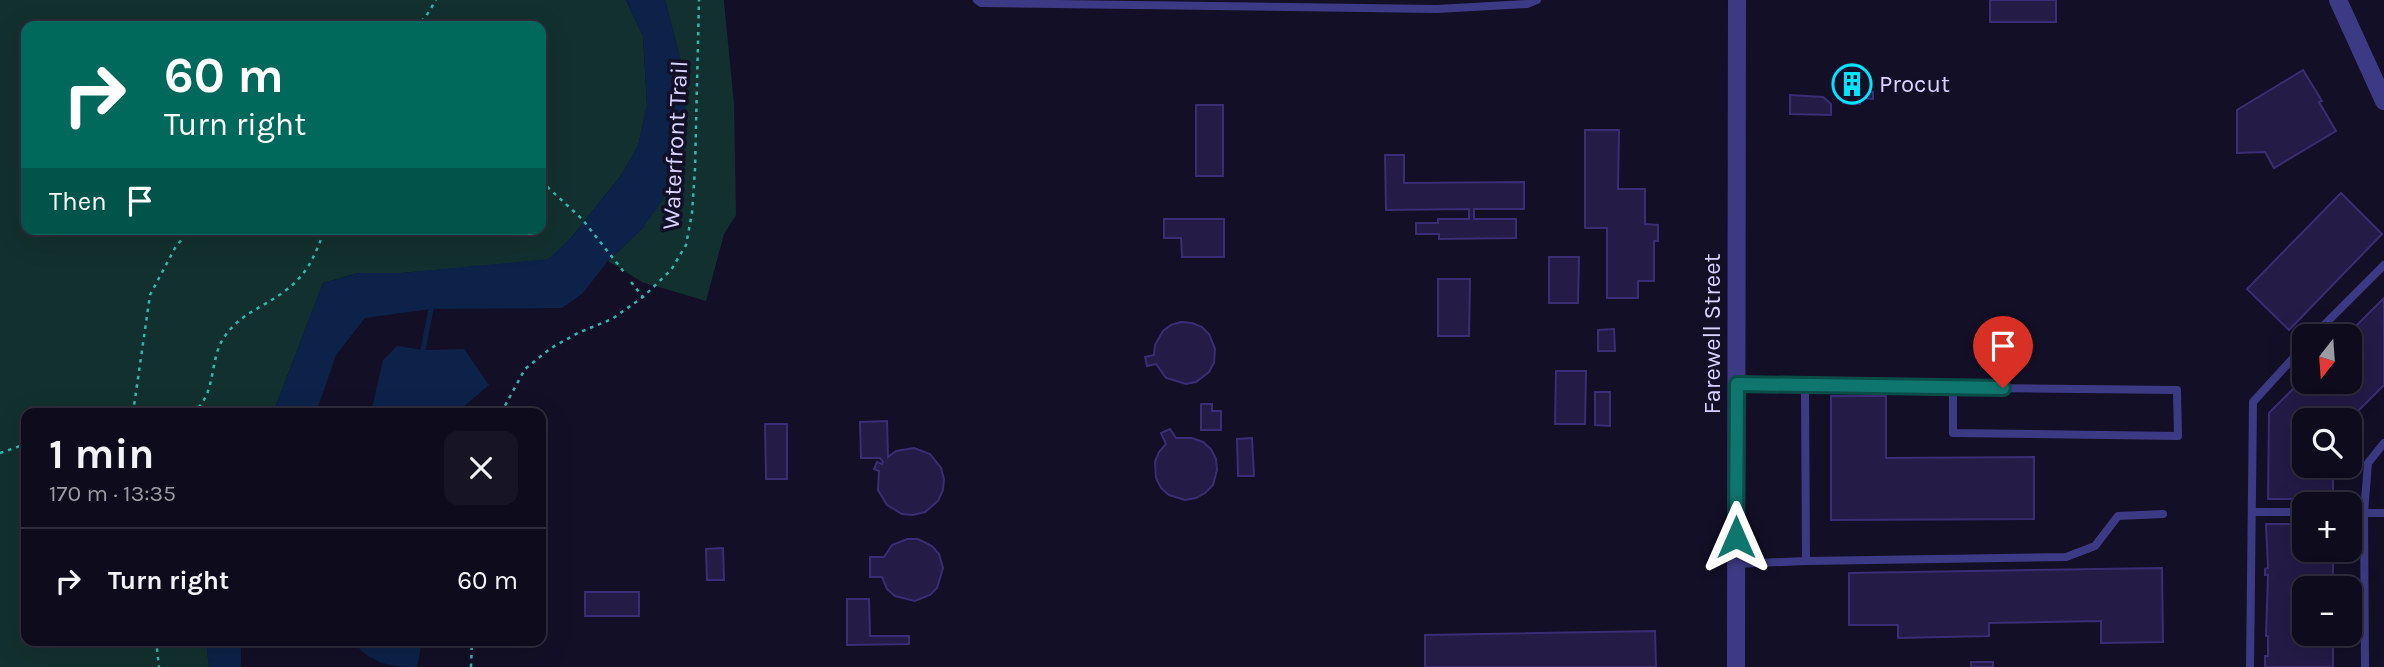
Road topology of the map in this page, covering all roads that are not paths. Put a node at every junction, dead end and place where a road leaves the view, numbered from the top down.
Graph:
1 (977, 0) edge
2 (1537, 0) edge
3 (1737, 0) edge
4 (2338, 0) edge
5 (2384, 101) edge
6 (2384, 265) edge
7 (2325, 324) edge
8 (2292, 359) edge
9 (1737, 384) junction
10 (1805, 386) junction
11 (1953, 387) junction
12 (2384, 443) edge
13 (2252, 512) junction
14 (2292, 512) edge
15 (2364, 513) junction
16 (2384, 513) edge
17 (2163, 514) dead end
18 (1806, 561) junction
19 (1736, 564) junction
20 (1735, 667) edge
21 (2250, 667) edge
22 (2365, 667) edge

1 - 2 lane
3 - 9 street, Farewell Street
4 - 5 street
6 - 7 lane
8 - 13 lane
9 - 10 lane
9 - 19 street, Farewell Street
10 - 11 lane
10 - 18 lane
11 - 11 lane
12 - 15 lane
13 - 14 lane
13 - 21 lane
15 - 16 lane
15 - 22 lane
17 - 18 lane
18 - 19 lane
19 - 20 street, Farewell Street

